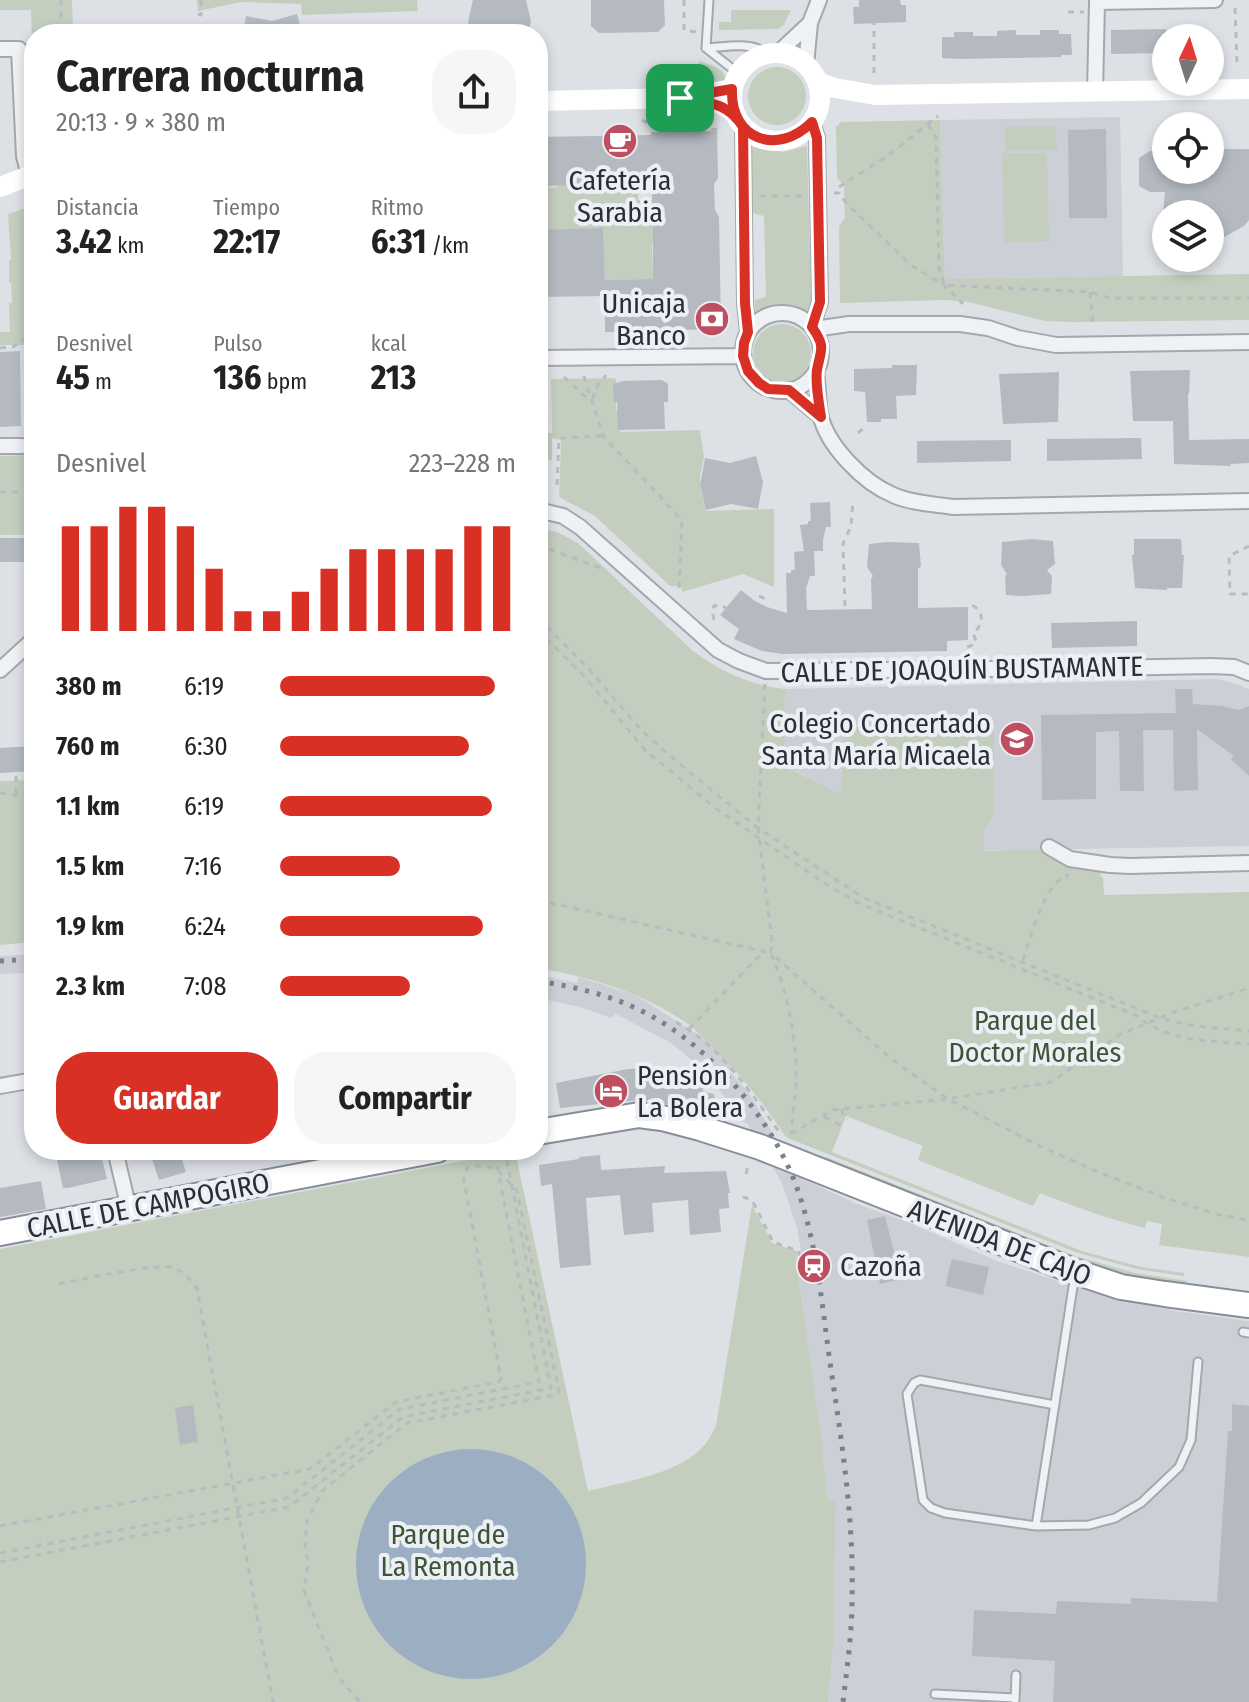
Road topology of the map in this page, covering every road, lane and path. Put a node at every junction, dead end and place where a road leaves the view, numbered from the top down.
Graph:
1 (61, 0) edge
2 (201, 0) edge
3 (684, 0) edge
4 (709, 0) edge
5 (819, 0) edge
6 (1215, 0) edge
7 (1235, 8) dead end
8 (1068, 12) dead end
9 (1084, 12) dead end
10 (198, 14) dead end
11 (810, 23) junction
12 (874, 23) dead end
13 (61, 24) edge
14 (696, 32) dead end
15 (706, 48) junction
16 (0, 49) edge
17 (773, 54) junction
18 (1237, 66) dead end
19 (874, 73) dead end
20 (811, 74) junction
21 (736, 81) junction
22 (1249, 89) edge
23 (1095, 92) junction
24 (875, 95) junction
25 (680, 98) junction
26 (548, 101) edge
27 (938, 116) dead end
28 (814, 118) junction
29 (642, 120) dead end
30 (733, 123) junction
31 (928, 124) junction
32 (24, 156) edge
33 (24, 178) edge
34 (0, 187) edge
35 (839, 187) dead end
36 (839, 193) dead end
37 (752, 196) dead end
38 (808, 196) dead end
39 (944, 285) junction
40 (1090, 292) junction
41 (1249, 298) edge
42 (963, 304) dead end
43 (1093, 324) dead end
44 (813, 328) junction
45 (748, 332) junction
46 (24, 339) edge
47 (1249, 342) edge
48 (0, 348) edge
49 (743, 356) junction
50 (548, 358) edge
51 (816, 371) junction
52 (606, 375) dead end
53 (584, 376) dead end
54 (564, 377) dead end
55 (789, 390) junction
56 (592, 403) junction
57 (821, 417) junction
58 (864, 428) dead end
59 (858, 433) dead end
60 (603, 436) junction
61 (0, 446) edge
62 (22, 446) dead end
63 (557, 485) dead end
64 (0, 492) edge
65 (24, 492) edge
66 (853, 501) dead end
67 (1249, 501) edge
68 (548, 512) edge
69 (1249, 546) edge
70 (548, 549) edge
71 (614, 574) dead end
72 (679, 592) dead end
73 (1249, 594) edge
74 (759, 596) dead end
75 (768, 600) dead end
76 (970, 604) dead end
77 (845, 606) dead end
78 (726, 608) dead end
79 (714, 620) dead end
80 (548, 628) edge
81 (548, 640) edge
82 (967, 647) dead end
83 (24, 648) edge
84 (0, 670) edge
85 (1249, 673) edge
86 (765, 684) dead end
87 (16, 776) dead end
88 (0, 793) edge
89 (16, 795) junction
90 (24, 796) edge
91 (758, 828) junction
92 (759, 838) junction
93 (1049, 847) dead end
94 (1249, 863) edge
95 (1076, 875) dead end
96 (548, 902) edge
97 (765, 951) junction
98 (771, 953) junction
99 (1022, 962) junction
100 (1249, 988) edge
101 (1160, 1018) junction
102 (676, 1022) dead end
103 (1146, 1024) junction
104 (689, 1029) junction
105 (1249, 1031) edge
106 (1249, 1044) edge
107 (24, 1082) edge
108 (0, 1086) edge
109 (948, 1099) junction
110 (842, 1109) junction
111 (822, 1116) junction
112 (848, 1119) dead end
113 (842, 1126) dead end
114 (548, 1130) edge
115 (791, 1134) junction
116 (770, 1140) junction
117 (787, 1143) dead end
118 (117, 1160) edge
119 (369, 1160) edge
120 (496, 1160) edge
121 (507, 1160) edge
122 (498, 1171) junction
123 (512, 1185) junction
124 (743, 1197) dead end
125 (129, 1209) junction
126 (1249, 1220) edge
127 (0, 1233) edge
128 (800, 1256) dead end
129 (1076, 1272) junction
130 (59, 1284) dead end
131 (1249, 1305) edge
132 (1198, 1362) dead end
133 (539, 1382) junction
134 (551, 1388) junction
135 (1055, 1405) junction
136 (400, 1409) junction
137 (403, 1417) junction
138 (232, 1484) junction
139 (287, 1498) junction
140 (289, 1507) junction
141 (237, 1508) junction
142 (240, 1517) junction
143 (0, 1526) edge
144 (1036, 1526) junction
145 (80, 1538) junction
146 (82, 1546) junction
147 (0, 1553) edge
148 (0, 1562) edge
149 (1016, 1675) dead end
150 (935, 1694) dead end
151 (1015, 1700) edge
152 (273, 1702) edge
153 (360, 1702) edge

1 - 13 path
2 - 10 path
3 - 14 path
4 - 15 lane
5 - 11 street
6 - 23 street
7 - 18 path
8 - 9 path
11 - 17 street
11 - 20 street
12 - 19 path
15 - 17 lane
15 - 21 lane
16 - 32 street
17 - 20 main road
17 - 21 main road
20 - 24 main road
20 - 28 main road
21 - 25 main road
21 - 30 main road
22 - 23 main road
23 - 24 main road
24 - 28 main road
25 - 26 main road
25 - 30 main road
27 - 31 path
28 - 30 main road
28 - 44 street
29 - 30 path
30 - 45 street
31 - 35 path
31 - 39 path
33 - 34 main road
36 - 39 path
37 - 38 path
39 - 40 path
39 - 42 path
40 - 41 path
40 - 43 path
44 - 45 street
44 - 47 street
44 - 51 street
45 - 49 street
46 - 48 path
49 - 50 street
49 - 55 street
51 - 55 street
51 - 57 street
52 - 56 path
53 - 56 path
54 - 56 path
55 - 57 street
56 - 60 path
57 - 67 street
58 - 59 path
60 - 63 path
60 - 72 path
61 - 62 street
64 - 65 path
66 - 77 path
68 - 85 street, CALLE DE JOAQUÍN BUSTAMANTE
69 - 73 path
70 - 71 path
74 - 75 path
76 - 82 path
78 - 79 path
80 - 91 path
81 - 92 path
83 - 84 street
86 - 91 path
87 - 89 path
88 - 89 path
89 - 90 path
91 - 92 path
91 - 99 path
92 - 98 path
92 - 103 path
93 - 94 street
95 - 99 path
96 - 97 path
97 - 98 path
97 - 104 path
98 - 109 path
98 - 115 path
99 - 101 path
100 - 101 path
101 - 103 path
101 - 105 path
102 - 104 path
103 - 106 path
103 - 109 path
104 - 116 path
107 - 108 street
109 - 110 path
109 - 126 path
110 - 111 path
110 - 112 path
111 - 113 path
111 - 115 path
114 - 116 highway
115 - 117 path
116 - 129 highway, AVENIDA DE CAJO
118 - 125 street
119 - 125 highway, CALLE DE CAMPOGIRO
120 - 122 path
121 - 123 path
122 - 123 path
122 - 133 path
122 - 138 path
123 - 134 path
123 - 153 path
124 - 128 path
125 - 127 highway, CALLE DE CAMPOGIRO
129 - 131 highway, AVENIDA DE CAJO
129 - 135 lane
130 - 138 path
132 - 144 lane
133 - 134 path
133 - 136 path
134 - 137 path
135 - 144 lane
135 - 144 lane
136 - 137 path
136 - 139 path
137 - 140 path
138 - 141 path
138 - 143 path
139 - 140 path
139 - 141 path
140 - 142 path
141 - 142 path
141 - 145 path
142 - 146 path
142 - 152 path
145 - 146 path
145 - 147 path
146 - 148 path
149 - 151 lane
150 - 151 lane

